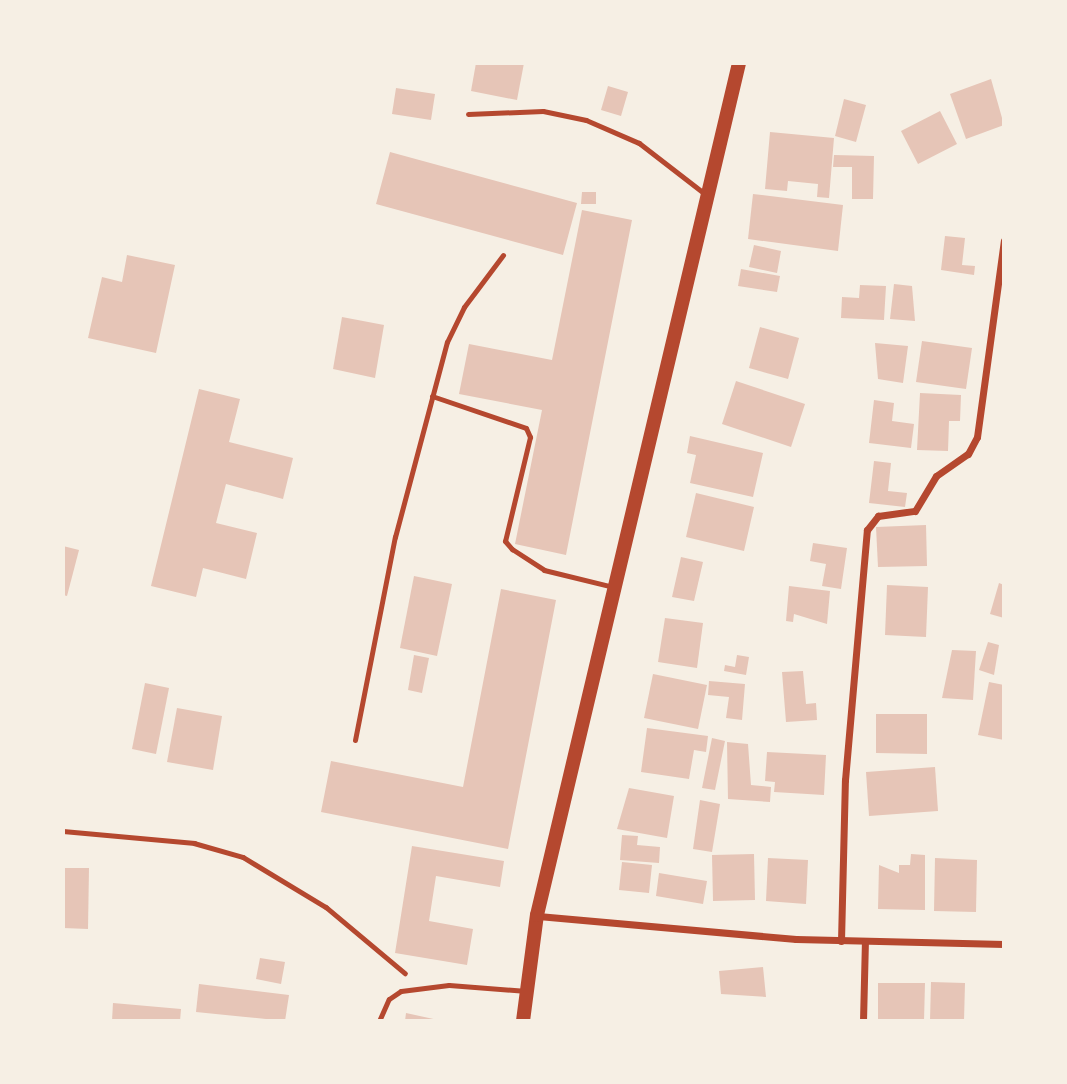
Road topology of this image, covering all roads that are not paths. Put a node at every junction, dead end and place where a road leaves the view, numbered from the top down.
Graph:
1 (738, 63) edge
2 (468, 114) dead end
3 (705, 194) junction
4 (1004, 241) edge
5 (503, 254) dead end
6 (432, 397) junction
7 (613, 587) junction
8 (355, 740) dead end
9 (537, 915) junction
10 (841, 941) junction
11 (865, 941) junction
12 (1004, 944) edge
13 (527, 991) junction
14 (379, 1021) edge
15 (523, 1021) edge
16 (863, 1021) edge

1 - 3 main road
2 - 3 lane
3 - 7 main road
4 - 10 street
5 - 6 lane
6 - 7 lane
6 - 8 lane
7 - 9 main road
9 - 10 street
9 - 13 main road
10 - 11 street
11 - 12 street
11 - 16 street
13 - 14 lane
13 - 15 main road

